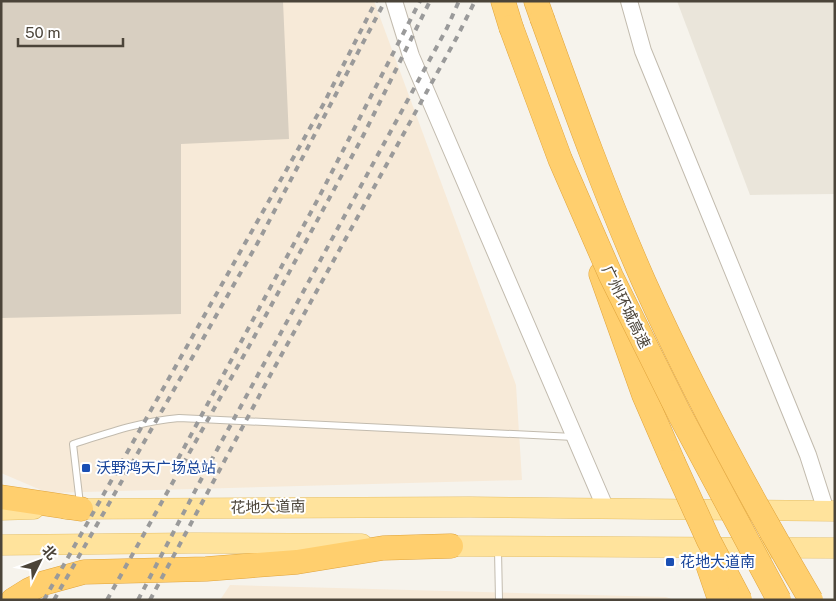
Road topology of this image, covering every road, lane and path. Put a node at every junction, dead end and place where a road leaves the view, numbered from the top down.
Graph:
1 (394, 1) edge
2 (503, 1) edge
3 (629, 1) edge
4 (539, 10) edge
5 (560, 159) junction
6 (715, 426) junction
7 (575, 437) junction
8 (673, 462) junction
9 (1, 497) edge
10 (606, 508) junction
11 (81, 509) junction
12 (1, 510) edge
13 (830, 511) edge
14 (1, 545) edge
15 (452, 546) junction
16 (498, 546) junction
17 (835, 548) edge
18 (13, 600) edge
19 (499, 600) edge
20 (720, 600) edge
21 (740, 600) edge
22 (779, 600) edge
23 (811, 600) edge
24 (823, 600) edge

1 - 7 street
2 - 5 highway, 广州环城高速, bridge
3 - 13 street
4 - 6 highway, 广州环城高速, bridge
5 - 8 highway, bridge
5 - 22 highway, 广州环城高速, bridge
6 - 23 highway, 广州环城高速, bridge
6 - 24 highway, bridge
7 - 10 street
7 - 11 lane
8 - 20 highway, bridge
8 - 21 highway, bridge
9 - 11 highway
10 - 11 main road, 花地大道南
10 - 13 main road, 花地大道南
11 - 12 main road, 花地大道南
14 - 15 main road
15 - 16 main road
15 - 18 highway
16 - 17 main road
16 - 19 lane

